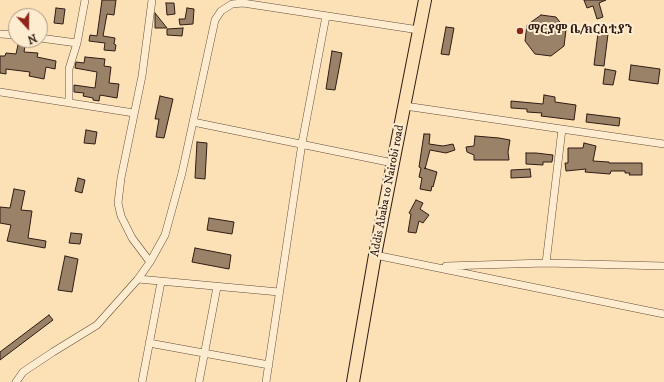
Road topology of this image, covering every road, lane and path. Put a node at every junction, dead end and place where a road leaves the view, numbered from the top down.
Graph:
1 (85, 0) edge
2 (152, 0) edge
3 (425, 0) edge
4 (326, 16) junction
5 (419, 30) junction
6 (48, 39) edge
7 (77, 43) junction
8 (0, 92) edge
9 (69, 103) junction
10 (405, 106) junction
11 (134, 113) junction
12 (193, 122) junction
13 (562, 129) junction
14 (302, 144) junction
15 (664, 144) edge
16 (393, 163) junction
17 (375, 255) junction
18 (150, 262) junction
19 (546, 263) junction
20 (664, 266) edge
21 (433, 267) junction
22 (138, 280) junction
23 (161, 282) junction
24 (217, 287) junction
25 (279, 292) junction
26 (664, 314) edge
27 (149, 343) junction
28 (205, 353) junction
29 (269, 365) junction
30 (16, 382) edge
31 (142, 382) edge
32 (199, 382) edge
33 (266, 382) edge
34 (353, 382) edge

1 - 7 street
2 - 11 street
3 - 5 highway, Addis Ababa to Nairobi road
4 - 5 street
4 - 12 street
4 - 14 street
5 - 10 highway, Addis Ababa to Nairobi road
6 - 7 street
7 - 9 street
8 - 9 street
9 - 11 street
10 - 13 street
10 - 16 highway, Addis Ababa to Nairobi road
11 - 18 street
12 - 14 street
12 - 18 street
13 - 15 street
13 - 19 street
14 - 16 street
14 - 25 street
16 - 17 highway, Addis Ababa to Nairobi road
17 - 21 street
17 - 34 highway, Addis Ababa to Nairobi road
18 - 22 street
19 - 20 street
19 - 21 street
21 - 26 street
22 - 23 street
22 - 30 street
23 - 24 street
23 - 27 street
24 - 25 street
24 - 28 street
25 - 29 street
27 - 28 street
27 - 31 street
28 - 29 street
28 - 32 street
29 - 33 street

